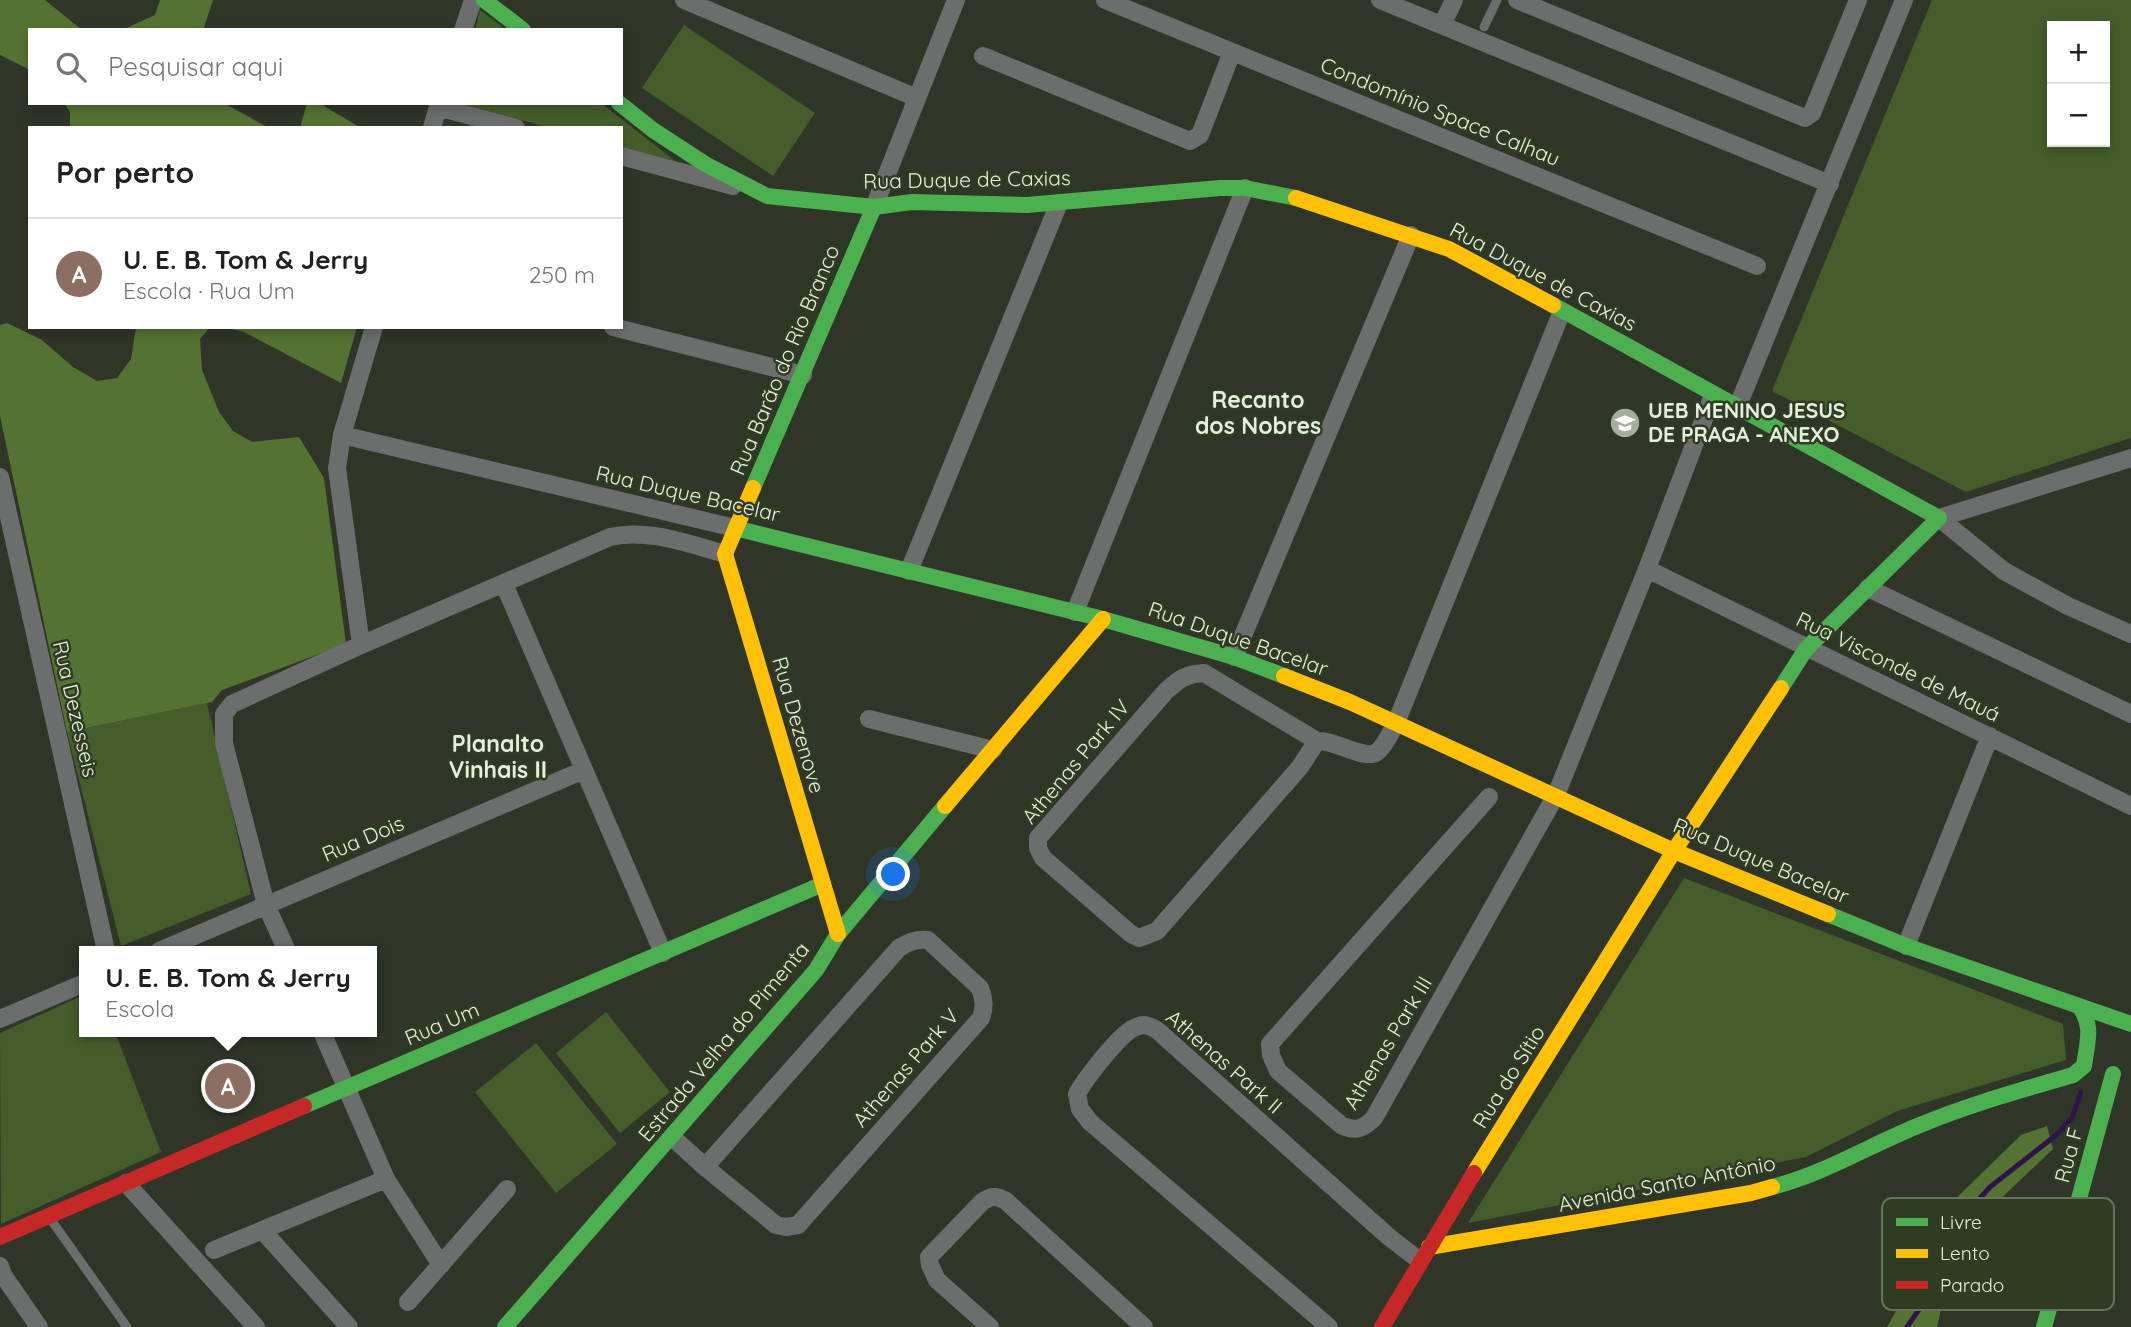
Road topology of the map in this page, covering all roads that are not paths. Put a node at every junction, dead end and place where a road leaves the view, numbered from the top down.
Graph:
1 (473, 0) edge
2 (484, 0) edge
3 (684, 0) edge
4 (956, 0) edge
5 (1105, 0) edge
6 (1380, 0) edge
7 (1454, 0) edge
8 (1497, 0) edge
9 (1517, 0) edge
10 (1858, 0) edge
11 (1904, 0) edge
12 (1442, 25) junction
13 (464, 28) edge
14 (520, 28) edge
15 (1481, 34) junction
16 (1232, 52) junction
17 (983, 57) dead end
18 (917, 98) junction
19 (438, 105) edge
20 (622, 105) edge
21 (433, 126) edge
22 (509, 126) edge
23 (623, 157) edge
24 (1830, 184) junction
25 (1244, 188) junction
26 (767, 196) junction
27 (1059, 203) junction
28 (874, 207) junction
29 (1411, 235) junction
30 (1757, 265) dead end
31 (1562, 311) junction
32 (373, 329) edge
33 (621, 329) edge
34 (803, 375) junction
35 (1713, 395) junction
36 (1737, 408) junction
37 (342, 435) junction
38 (2131, 457) edge
39 (0, 477) edge
40 (1939, 518) junction
41 (735, 528) junction
42 (725, 554) junction
43 (1647, 569) junction
44 (909, 571) junction
45 (504, 584) junction
46 (1868, 588) junction
47 (1075, 612) junction
48 (1103, 619) junction
49 (2131, 634) edge
50 (361, 645) junction
51 (1806, 649) junction
52 (1234, 657) junction
53 (2131, 714) edge
54 (869, 719) dead end
55 (1396, 723) junction
56 (1990, 736) junction
57 (1317, 741) junction
58 (993, 750) junction
59 (584, 770) junction
60 (1556, 795) junction
61 (1489, 797) dead end
62 (2131, 806) edge
63 (1674, 851) junction
64 (823, 884) junction
65 (266, 905) junction
66 (838, 934) junction
67 (105, 946) edge
68 (171, 946) edge
69 (285, 946) edge
70 (1906, 946) junction
71 (663, 953) junction
72 (79, 986) edge
73 (2079, 1006) junction
74 (0, 1019) edge
75 (2123, 1021) edge
76 (324, 1037) edge
77 (2087, 1043) junction
78 (2114, 1072) junction
79 (2064, 1078) junction
80 (346, 1087) junction
81 (672, 1137) junction
82 (705, 1167) junction
83 (386, 1179) junction
84 (126, 1183) junction
85 (507, 1189) dead end
86 (2079, 1198) edge
87 (48, 1216) junction
88 (262, 1230) junction
89 (0, 1237) edge
90 (214, 1250) dead end
91 (1424, 1254) junction
92 (441, 1265) junction
93 (0, 1266) edge
94 (408, 1303) dead end
95 (2049, 1310) edge
96 (39, 1327) edge
97 (127, 1327) edge
98 (256, 1327) edge
99 (349, 1327) edge
100 (505, 1327) edge
101 (990, 1327) edge
102 (1144, 1327) edge
103 (1329, 1327) edge
104 (1382, 1327) edge
105 (2044, 1327) edge

1 - 13 street
2 - 14 main road
3 - 18 street
4 - 18 street
5 - 16 street, Condomínio Space Calhau
6 - 12 street
7 - 12 street
8 - 15 lane
9 - 10 street
11 - 24 street
12 - 15 street
15 - 24 street
16 - 17 street
16 - 30 street, Condomínio Space Calhau
18 - 28 street
19 - 21 street
19 - 22 street
20 - 26 main road
23 - 26 street, Rua Duque de Caxias
24 - 36 street
25 - 27 main road, Rua Duque de Caxias
25 - 29 main road, Rua Duque de Caxias
25 - 47 street
26 - 28 main road, Rua Duque de Caxias
27 - 28 main road, Rua Duque de Caxias
27 - 44 street
28 - 34 main road, Rua Barão do Rio Branco
29 - 31 main road, Rua Duque de Caxias
29 - 52 street
31 - 35 main road, Rua Duque de Caxias
31 - 55 street
32 - 37 street
33 - 34 street
34 - 41 main road, Rua Barão do Rio Branco
35 - 36 main road, Rua Duque de Caxias
35 - 43 street
36 - 40 main road, Rua Duque de Caxias
37 - 41 street, Rua Duque Bacelar
37 - 50 street
38 - 40 street
39 - 67 street, Rua Dezesseis
40 - 46 main road, Rua do Sítio
40 - 49 street, Rua Duque de Caxias
41 - 42 main road
41 - 44 main road, Rua Duque Bacelar
42 - 45 street
42 - 64 main road, Rua Dezenove
43 - 51 street, Rua Visconde de Mauá
43 - 60 street
44 - 47 main road, Rua Duque Bacelar
45 - 50 street
45 - 59 street
46 - 51 main road, Rua do Sítio
46 - 53 street
47 - 48 main road, Rua Duque Bacelar
48 - 52 main road, Rua Duque Bacelar
48 - 58 main road, Estrada Velha do Pimenta
50 - 65 street
51 - 56 street, Rua Visconde de Mauá
51 - 63 main road, Rua do Sítio
52 - 55 main road, Rua Duque Bacelar
54 - 58 street
55 - 57 street, Athenas Park IV
55 - 60 main road, Rua Duque Bacelar
56 - 62 street, Rua Visconde de Mauá
56 - 70 street
57 - 57 street, Athenas Park IV
58 - 66 main road, Estrada Velha do Pimenta
59 - 65 street, Rua Dois
59 - 71 street
60 - 61 street, Athenas Park III
60 - 63 main road, Rua Duque Bacelar
63 - 70 main road, Rua Duque Bacelar
63 - 91 main road, Rua do Sítio
64 - 66 main road, Rua Dezenove
64 - 71 main road, Rua Um
65 - 68 street, Rua Dois
65 - 69 street
66 - 81 main road, Estrada Velha do Pimenta
70 - 73 main road, Rua Duque Bacelar
71 - 80 main road, Rua Um
72 - 74 street
73 - 75 main road, Rua Duque Bacelar
73 - 77 main road
75 - 77 main road
76 - 80 street
77 - 78 main road
77 - 79 main road
78 - 79 main road, Avenida Santo Antônio
78 - 86 main road, Rua F
79 - 91 main road, Avenida Santo Antônio
80 - 83 street
80 - 84 main road, Rua Um
81 - 82 street, Athenas Park V
81 - 100 main road, Estrada Velha do Pimenta
82 - 82 street, Athenas Park V
83 - 88 street
83 - 92 street
84 - 87 main road, Rua Um
84 - 98 street
85 - 92 street
87 - 89 main road, Rua Um
87 - 97 lane
88 - 90 street
88 - 99 street
91 - 103 street, Athenas Park II
91 - 104 main road, Rua do Sítio
92 - 94 street
93 - 96 street
95 - 105 main road, Rua F
101 - 102 street

